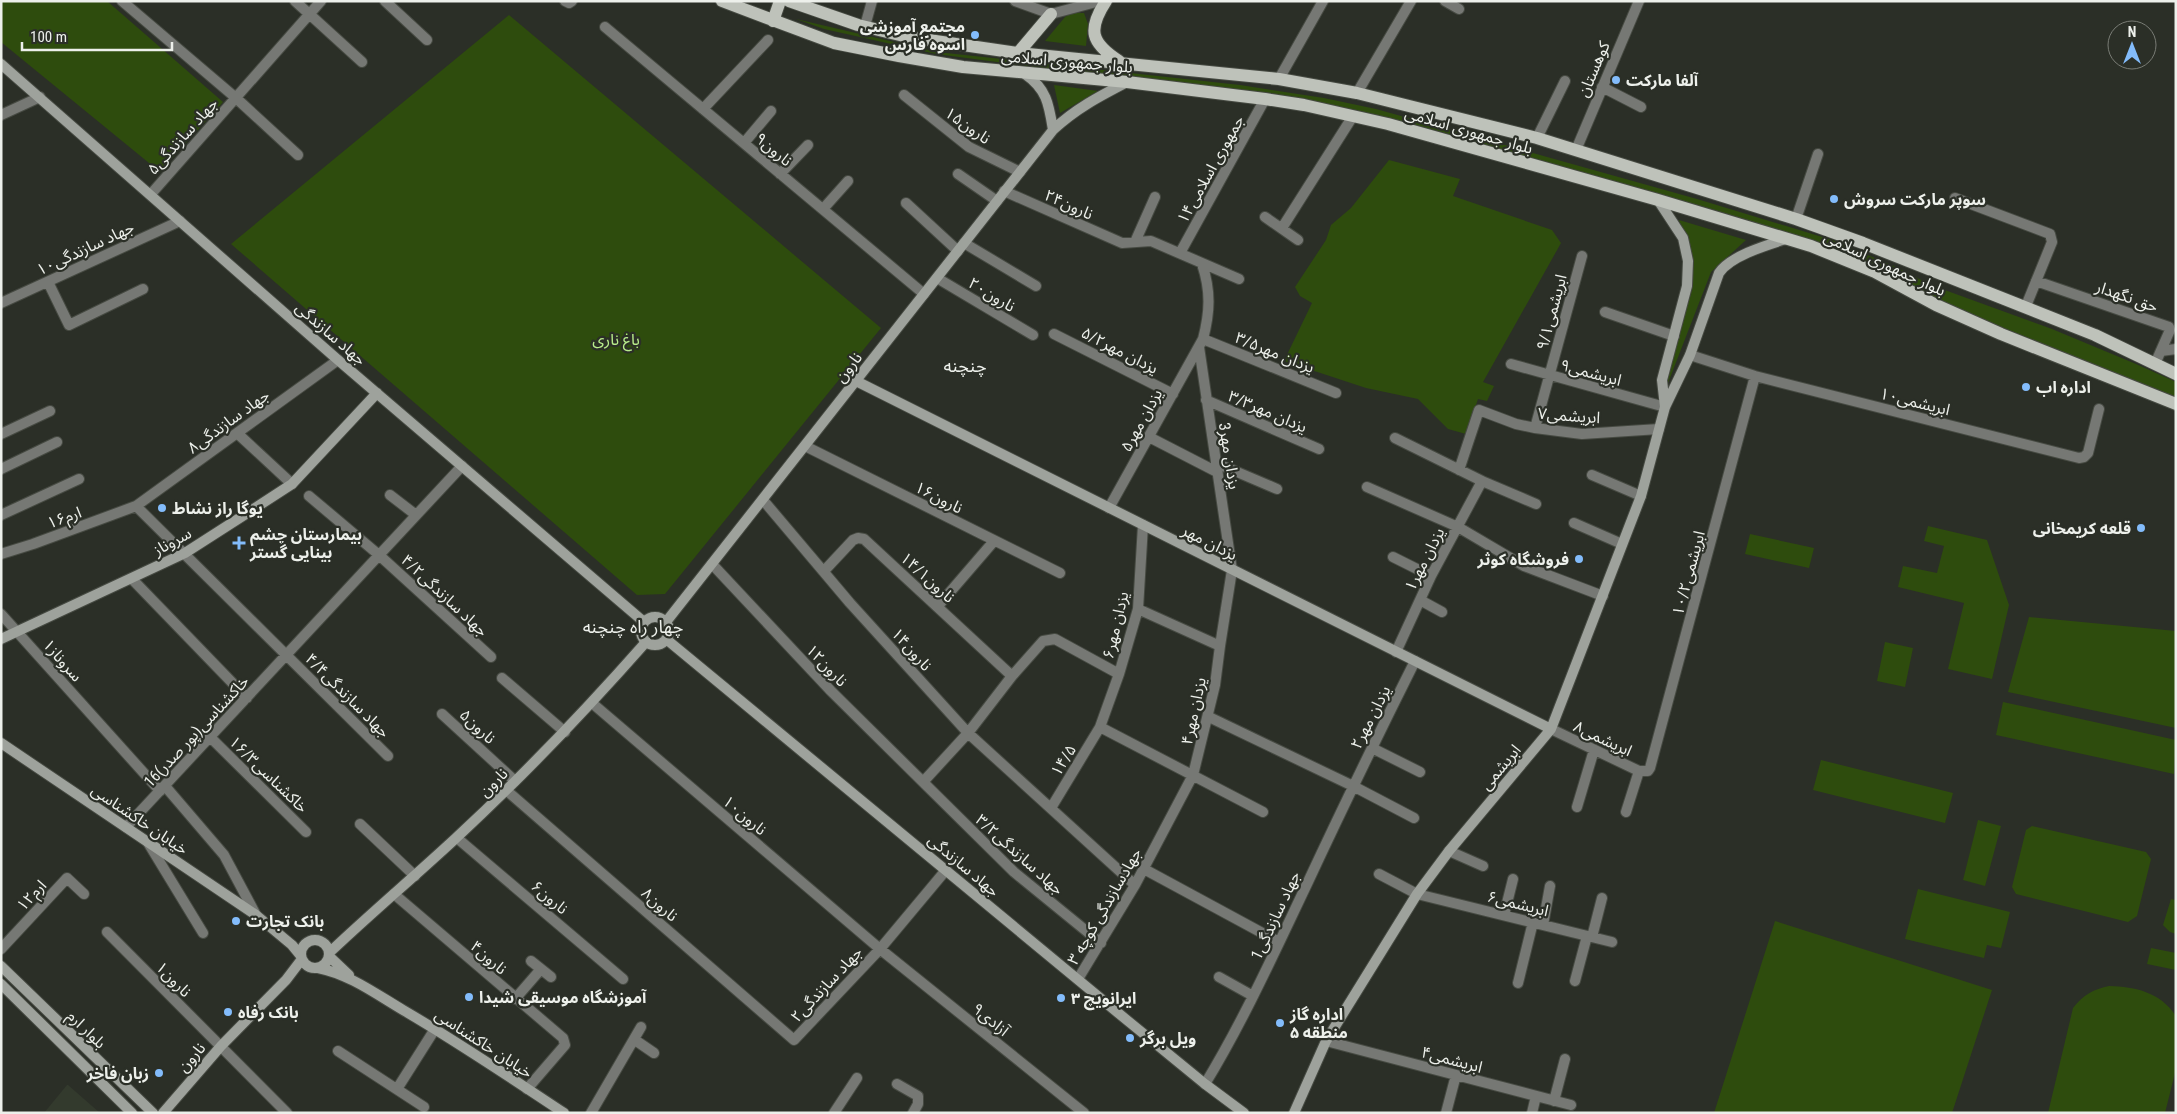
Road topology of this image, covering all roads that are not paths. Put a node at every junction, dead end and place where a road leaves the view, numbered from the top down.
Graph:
1 (122, 1) edge
2 (295, 1) edge
3 (321, 1) edge
4 (385, 1) edge
5 (565, 1) edge
6 (572, 1) edge
7 (722, 1) edge
8 (780, 1) edge
9 (789, 1) edge
10 (872, 1) edge
11 (1015, 1) edge
12 (1100, 1) edge
13 (1106, 1) edge
14 (1323, 1) edge
15 (1411, 1) edge
16 (1445, 1) edge
17 (1639, 1) edge
18 (1458, 9) dead end
19 (310, 14) junction
20 (1052, 14) junction
21 (773, 22) junction
22 (864, 26) junction
23 (605, 27) dead end
24 (427, 40) dead end
25 (768, 40) dead end
26 (1018, 53) junction
27 (362, 62) dead end
28 (1122, 62) junction
29 (1, 64) edge
30 (1025, 74) junction
31 (1279, 79) junction
32 (1565, 81) dead end
33 (1127, 82) junction
34 (1602, 87) junction
35 (1357, 94) junction
36 (904, 96) dead end
37 (40, 97) junction
38 (236, 98) junction
39 (1265, 99) junction
40 (1642, 107) dead end
41 (703, 109) junction
42 (771, 111) dead end
43 (1, 115) edge
44 (1353, 116) junction
45 (1053, 130) junction
46 (1537, 138) junction
47 (744, 143) junction
48 (808, 144) dead end
49 (1576, 150) junction
50 (1818, 154) dead end
51 (298, 156) dead end
52 (1020, 172) junction
53 (780, 174) junction
54 (958, 174) dead end
55 (848, 181) dead end
56 (1004, 192) junction
57 (150, 194) junction
58 (1154, 197) dead end
59 (1955, 198) dead end
60 (1658, 200) junction
61 (997, 201) junction
62 (906, 203) dead end
63 (823, 209) junction
64 (1265, 217) dead end
65 (1796, 219) junction
66 (180, 220) junction
67 (1282, 228) junction
68 (1786, 239) junction
69 (1298, 240) dead end
70 (1134, 242) junction
71 (961, 247) junction
72 (1180, 253) junction
73 (1582, 256) dead end
74 (1202, 264) junction
75 (937, 278) junction
76 (1239, 279) dead end
77 (2036, 281) junction
78 (48, 282) junction
79 (1036, 286) dead end
80 (143, 289) dead end
81 (924, 294) junction
82 (1, 302) edge
83 (2026, 306) junction
84 (1605, 312) dead end
85 (1054, 334) dead end
86 (1032, 335) dead end
87 (1674, 336) junction
88 (1201, 343) junction
89 (2176, 349) edge
90 (2161, 351) junction
91 (1690, 355) junction
92 (338, 360) junction
93 (1511, 364) dead end
94 (2155, 364) junction
95 (2176, 374) edge
96 (1755, 376) junction
97 (1550, 377) junction
98 (856, 381) junction
99 (377, 393) junction
100 (1336, 393) dead end
101 (1173, 394) junction
102 (1206, 400) junction
103 (2176, 404) edge
104 (1665, 408) junction
105 (2099, 409) dead end
106 (50, 412) dead end
107 (1535, 428) junction
108 (1659, 429) junction
109 (237, 433) junction
110 (1, 434) edge
111 (1149, 437) junction
112 (1395, 438) dead end
113 (57, 442) dead end
114 (805, 446) junction
115 (1319, 449) dead end
116 (462, 466) junction
117 (1216, 468) junction
118 (1, 469) edge
119 (1459, 470) junction
120 (1592, 476) dead end
121 (79, 479) dead end
122 (1482, 481) junction
123 (292, 484) junction
124 (1367, 487) dead end
125 (1277, 489) dead end
126 (390, 495) dead end
127 (309, 496) dead end
128 (1641, 496) junction
129 (763, 500) junction
130 (1536, 504) dead end
131 (136, 506) junction
132 (1110, 508) junction
133 (1, 515) edge
134 (416, 516) junction
135 (1574, 523) dead end
136 (1143, 525) junction
137 (1458, 527) junction
138 (994, 541) junction
139 (1622, 544) junction
140 (185, 553) junction
141 (1, 554) edge
142 (379, 555) junction
143 (1393, 557) dead end
144 (712, 564) junction
145 (1232, 570) junction
146 (824, 571) junction
147 (1060, 573) dead end
148 (1431, 576) junction
149 (132, 579) junction
150 (1603, 596) junction
151 (1420, 600) junction
152 (938, 606) junction
153 (1138, 609) junction
154 (1442, 612) dead end
155 (1, 614) edge
156 (644, 622) junction
157 (666, 622) junction
158 (18, 632) junction
159 (1, 639) edge
160 (666, 639) junction
161 (646, 642) junction
162 (1220, 646) junction
163 (1396, 652) junction
164 (288, 655) junction
165 (491, 657) dead end
166 (1415, 661) junction
167 (1119, 674) junction
168 (1012, 676) junction
169 (502, 678) dead end
170 (248, 698) junction
171 (592, 703) junction
172 (442, 714) dead end
173 (1209, 717) junction
174 (1100, 728) junction
175 (1551, 730) junction
176 (565, 732) junction
177 (968, 733) junction
178 (210, 737) junction
179 (1, 743) edge
180 (1372, 748) junction
181 (1594, 750) junction
182 (388, 756) dead end
183 (1641, 771) junction
184 (1420, 772) dead end
185 (1193, 775) junction
186 (515, 781) junction
187 (923, 782) junction
188 (1353, 786) junction
189 (162, 788) junction
190 (506, 790) junction
191 (1577, 807) dead end
192 (1051, 808) junction
193 (1263, 812) dead end
194 (1626, 812) dead end
195 (1414, 818) dead end
196 (360, 824) dead end
197 (126, 827) junction
198 (306, 832) dead end
199 (457, 838) junction
200 (146, 840) junction
201 (1155, 848) joint
202 (1449, 851) junction
203 (1483, 866) dead end
204 (1144, 869) junction
205 (946, 870) junction
206 (1379, 874) dead end
207 (415, 876) junction
208 (1513, 879) dead end
209 (1135, 885) junction
210 (1550, 886) dead end
211 (84, 894) dead end
212 (394, 894) junction
213 (1417, 894) junction
214 (1602, 898) dead end
215 (1504, 915) junction
216 (259, 918) junction
217 (1538, 924) junction
218 (107, 932) dead end
219 (203, 933) dead end
220 (350, 933) junction
221 (1589, 936) junction
222 (320, 941) junction
223 (309, 942) junction
224 (1279, 942) junction
225 (1612, 942) dead end
226 (1101, 943) junction
227 (1, 949) edge
228 (880, 949) junction
229 (329, 954) junction
230 (531, 960) dead end
231 (308, 962) junction
232 (1, 966) edge
233 (541, 969) junction
234 (551, 977) dead end
235 (1219, 978) dead end
236 (623, 979) dead end
237 (1078, 979) junction
238 (1575, 981) dead end
239 (1518, 983) dead end
240 (1, 984) edge
241 (361, 985) junction
242 (1253, 996) junction
243 (516, 999) junction
244 (641, 1027) dead end
245 (435, 1029) junction
246 (634, 1040) junction
247 (794, 1040) joint
248 (1326, 1041) junction
249 (220, 1046) junction
250 (338, 1051) dead end
251 (654, 1053) dead end
252 (1565, 1059) dead end
253 (1456, 1075) junction
254 (858, 1078) dead end
255 (897, 1084) dead end
256 (1205, 1084) junction
257 (397, 1089) junction
258 (527, 1089) junction
259 (1536, 1096) junction
260 (1554, 1101) junction
261 (1572, 1105) dead end
262 (424, 1106) dead end
263 (132, 1113) edge
264 (152, 1113) edge
265 (163, 1113) edge
266 (287, 1113) edge
267 (564, 1113) edge
268 (591, 1113) edge
269 (834, 1113) edge
270 (913, 1113) edge
271 (1084, 1113) edge
272 (1244, 1113) edge
273 (1294, 1113) edge
274 (1446, 1113) edge
275 (1532, 1113) edge

1 - 38 street
2 - 19 street
3 - 19 street, جهاد سازندگی۵
4 - 24 street
5 - 6 street
7 - 21 main road, بلوار جمهوری اسلامی
8 - 21 main road
9 - 22 main road, بلوار جمهوری اسلامی
10 - 22 street
11 - 20 street
12 - 20 street
13 - 28 main road
14 - 31 street
15 - 35 street
16 - 18 street
17 - 34 street, کوهستان
19 - 27 street
19 - 38 street, جهاد سازندگی۵
20 - 26 main road
21 - 30 main road, بلوار جمهوری اسلامی
22 - 26 main road, بلوار جمهوری اسلامی
23 - 41 street, نارون۹
25 - 41 street
26 - 28 main road, بلوار جمهوری اسلامی
28 - 31 main road, بلوار جمهوری اسلامی
29 - 37 street, جهاد سازندگی
30 - 33 main road, بلوار جمهوری اسلامی
30 - 45 street
31 - 35 main road, بلوار جمهوری اسلامی
32 - 46 street
33 - 39 main road, بلوار جمهوری اسلامی
33 - 45 street, نارون
34 - 40 street
34 - 49 street, کوهستان
35 - 46 main road, بلوار جمهوری اسلامی
36 - 52 street, نارون۱۵
37 - 43 street
37 - 57 street, جهاد سازندگی
38 - 51 street
38 - 57 street, جهاد سازندگی۵
39 - 44 main road, بلوار جمهوری اسلامی
39 - 72 street, جمهوری اسلامی۱۴
41 - 47 street, نارون۹
42 - 47 street
44 - 60 main road, بلوار جمهوری اسلامی
44 - 67 street
45 - 52 street, نارون
46 - 49 main road, بلوار جمهوری اسلامی
47 - 53 street, نارون۹
48 - 53 street
49 - 65 main road, بلوار جمهوری اسلامی
50 - 65 street
52 - 56 street, نارون
53 - 63 street, نارون۹
54 - 61 street
55 - 63 street
56 - 61 street, نارون
56 - 70 street, نارون۲۴
57 - 66 street, جهاد سازندگی
58 - 70 street
59 - 77 street
60 - 68 main road, بلوار جمهوری اسلامی
60 - 87 street
61 - 71 street, نارون
62 - 71 street
63 - 81 street, نارون۹
64 - 67 street
65 - 83 main road, بلوار جمهوری اسلامی
66 - 78 street, جهاد سازندگی۱۰
66 - 92 street, جهاد سازندگی
67 - 69 street
68 - 91 street
68 - 103 main road, بلوار جمهوری اسلامی
70 - 72 street
71 - 75 street, نارون
71 - 79 street
72 - 74 street
73 - 97 street, ۹/۱ابریشمی
74 - 76 street
74 - 88 street
75 - 81 street, نارون
75 - 86 street, نارون۲۰
77 - 83 street
77 - 90 street, حق نگهدار
78 - 80 street
78 - 82 street, جهاد سازندگی۱۰
81 - 98 street, نارون
83 - 94 main road, بلوار جمهوری اسلامی
84 - 87 street
85 - 101 street, ۵/۲یزدان مهر
87 - 104 street
88 - 100 street, ۳/۵یزدان مهر
88 - 101 street, یزدان مهر۵
88 - 102 street, 3یزدان مهر
89 - 90 street
90 - 94 street, حق نگهدار
91 - 96 street, ابریشمی۱۰
91 - 104 street
92 - 99 street, جهاد سازندگی
92 - 109 street, جهاد سازندگی۸
93 - 97 street, ابریشمی۹
94 - 95 main road, بلوار جمهوری اسلامی
96 - 105 street, ابریشمی۱۰
96 - 183 street, ۱۰/۲ابریشمی
97 - 104 street, ابریشمی۹
97 - 107 street, ۹/۱ابریشمی
98 - 114 street, نارون
98 - 132 street, یزدان مهر
99 - 116 street, جهاد سازندگی
99 - 123 street, سروناز
101 - 111 street, یزدان مهر۵
102 - 115 street, ۳/۳یزدان مهر
102 - 117 street, 3یزدان مهر
104 - 108 street, ابریشمی
106 - 110 street
107 - 108 street, ابریشمی۷
107 - 119 street, ابریشمی۷
108 - 128 street, ابریشمی
109 - 123 street
109 - 131 street, جهاد سازندگی۸
111 - 117 street
111 - 132 street, یزدان مهر۵
112 - 119 street
113 - 118 street
114 - 129 street, نارون
114 - 138 street, نارون۱۶
116 - 134 street, 16خاکشناسی(پور صدر)
116 - 156 street, جهاد سازندگی
117 - 125 street
117 - 145 street, 3یزدان مهر
119 - 122 street
120 - 128 street
121 - 133 street
122 - 130 street
122 - 137 street, یزدان مهر۱
123 - 140 street, سروناز
124 - 137 street
126 - 134 street
127 - 142 street, ۴/۲جهاد سازندگی
128 - 139 street, ابریشمی
129 - 144 street, نارون
129 - 146 street, نارون۱۴
131 - 140 street, ۴/۴جهاد سازندگی
131 - 141 street, ارم۱۶
132 - 136 street, یزدان مهر
134 - 142 street, 16خاکشناسی(پور صدر)
135 - 139 street
136 - 145 street, یزدان مهر
136 - 153 street, یزدان مهر۶
137 - 148 street, یزدان مهر۱
137 - 150 street
138 - 147 street, نارون۱۶
138 - 152 street
139 - 150 street, ابریشمی
140 - 149 street, سروناز
140 - 164 street, ۴/۴جهاد سازندگی
142 - 164 street, 16خاکشناسی(پور صدر)
142 - 165 street, ۴/۲جهاد سازندگی
143 - 148 street
144 - 157 street, نارون
144 - 187 street, نارون۱۲
145 - 162 street, یزدان مهر۴
145 - 163 street, یزدان مهر
146 - 152 street, ۱۴/۱نارون
146 - 177 street, نارون۱۴
148 - 151 street, یزدان مهر۱
149 - 158 street, سروناز
149 - 170 street
150 - 175 street, ابریشمی
151 - 154 street
151 - 163 street, یزدان مهر۱
152 - 168 street, ۱۴/۱نارون
153 - 162 street
153 - 167 street, یزدان مهر۶
155 - 158 street, سروناز۱
156 - 157 street
156 - 161 street
157 - 160 street
158 - 159 street, سروناز
158 - 189 street, سروناز۱
160 - 161 street
160 - 205 street, جهاد سازندگی
161 - 171 street, نارون
162 - 173 street, یزدان مهر۴
163 - 166 street, یزدان مهر
164 - 170 street, 16خاکشناسی(پور صدر)
164 - 182 street, ۴/۴جهاد سازندگی
166 - 175 street, یزدان مهر
166 - 180 street, یزدان مهر۲
167 - 168 street
167 - 174 street, یزدان مهر۶
168 - 177 street
169 - 176 street
170 - 178 street, 16خاکشناسی(پور صدر)
171 - 176 street, نارون
171 - 228 street, نارون۱۰
172 - 186 street, نارون۵
173 - 185 street, یزدان مهر۴
173 - 188 street
174 - 185 street
174 - 192 street, ۱۴/۵
175 - 181 street, ابریشمی۸
175 - 202 street, ابریشمی
176 - 186 street, نارون
177 - 187 street
177 - 192 street, نارون۱۴
178 - 189 street, 16خاکشناسی(پور صدر)
178 - 198 street, ۱۶/۳خاکشناسی
179 - 197 street, خیابان خاکشناسی
180 - 184 street
180 - 188 street, یزدان مهر۲
181 - 183 street, ابریشمی۸
181 - 191 street
183 - 194 street, ۱۰/۲ابریشمی
185 - 193 street
185 - 201 street, یزدان مهر۴
186 - 190 street, نارون
187 - 226 street, ۳/۲جهاد سازندگی
188 - 195 street
188 - 224 street, 1جهاد سازندگی
189 - 197 street, 16خاکشناسی(پور صدر)
189 - 216 street, سروناز۱
190 - 199 street, نارون
190 - 247 street, نارون۸
192 - 209 street, نارون۱۴
196 - 207 street
197 - 200 street, خیابان خاکشناسی
199 - 207 street, نارون
199 - 236 street, نارون۶
200 - 216 street, خیابان خاکشناسی
200 - 219 street
201 - 204 street, جهادسازندگی کوچه ۳
202 - 203 street
202 - 213 street, ابریشمی
204 - 209 street, جهادسازندگی کوچه ۳
204 - 224 street
205 - 228 street, ۲جهاد سازندگی
205 - 237 street, جهاد سازندگی
206 - 213 street, ابریشمی۶
207 - 212 street, نارون
208 - 215 street
209 - 226 street, جهادسازندگی کوچه ۳
210 - 217 street
211 - 227 street, ارم۱۲
212 - 220 street, نارون
212 - 243 street, نارون۴
213 - 215 street, ابریشمی۶
213 - 248 street, ابریشمی
214 - 221 street
215 - 217 street, ابریشمی۶
216 - 223 street, خیابان خاکشناسی
216 - 231 street, خیابان خاکشناسی
217 - 221 street, ابریشمی۶
217 - 239 street
218 - 249 street, نارون۱
220 - 222 street, نارون
220 - 229 street, نارون
221 - 225 street, ابریشمی۶
221 - 238 street
222 - 223 street
222 - 229 street
223 - 231 street
224 - 242 street, 1جهاد سازندگی
226 - 237 street, جهادسازندگی کوچه ۳
228 - 247 street, ۲جهاد سازندگی
228 - 271 street, آزادی۹
229 - 231 street
229 - 241 street, خیابان خاکشناسی
230 - 233 street
231 - 241 street, خیابان خاکشناسی
231 - 249 street, نارون
232 - 264 street, بلوار ارم
233 - 234 street
233 - 243 street
235 - 242 street
237 - 256 street, جهاد سازندگی
240 - 263 street, بلوار ارم
241 - 245 street, خیابان خاکشناسی
242 - 256 street, 1جهاد سازندگی
243 - 258 street, نارون۴
244 - 246 street
245 - 257 street
245 - 258 street, خیابان خاکشناسی
246 - 251 street
246 - 268 street
248 - 253 street, ابریشمی۴
248 - 273 street, ابریشمی
249 - 265 street, نارون
249 - 266 street, نارون۱
250 - 257 street
252 - 260 street
253 - 259 street, ابریشمی۴
253 - 274 street
254 - 269 street
255 - 270 street
256 - 272 street, جهاد سازندگی
257 - 262 street
258 - 267 street, خیابان خاکشناسی
259 - 260 street, ابریشمی۴
259 - 275 street
260 - 261 street, ابریشمی۴

